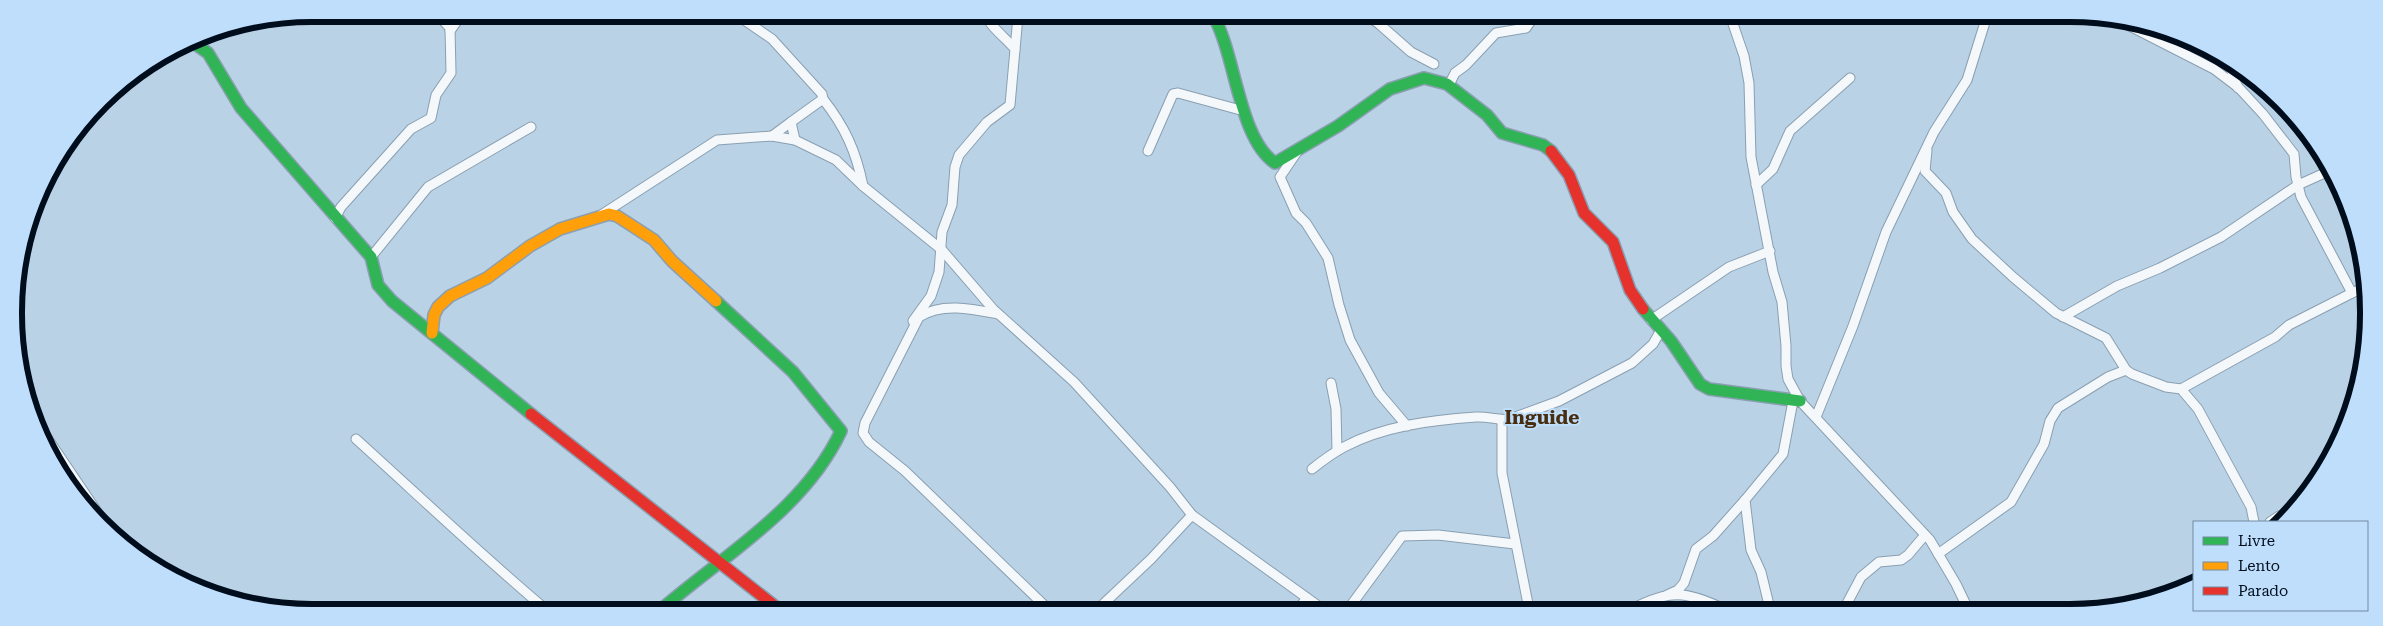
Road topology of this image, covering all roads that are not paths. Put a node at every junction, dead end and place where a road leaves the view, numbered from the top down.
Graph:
1 (445, 22) edge
2 (456, 22) edge
3 (747, 22) edge
4 (988, 22) edge
5 (1017, 22) edge
6 (1216, 22) edge
7 (1376, 22) edge
8 (1530, 22) edge
9 (1732, 22) edge
10 (1985, 22) edge
11 (450, 31) junction
12 (2141, 31) edge
13 (2162, 38) edge
14 (2157, 39) junction
15 (198, 47) edge
16 (1014, 49) junction
17 (1434, 64) dead end
18 (2232, 72) edge
19 (1850, 78) dead end
20 (1449, 85) junction
21 (2238, 88) junction
22 (823, 99) junction
23 (1244, 111) junction
24 (791, 122) junction
25 (531, 127) dead end
26 (772, 136) junction
27 (796, 140) junction
28 (1299, 150) junction
29 (1926, 150) junction
30 (1148, 151) dead end
31 (2325, 173) edge
32 (1756, 184) junction
33 (2298, 185) junction
34 (863, 186) junction
35 (600, 216) junction
36 (334, 218) junction
37 (942, 250) junction
38 (1770, 251) junction
39 (371, 257) junction
40 (2360, 290) edge
41 (2352, 293) junction
42 (999, 314) junction
43 (919, 317) junction
44 (2063, 317) junction
45 (1651, 320) junction
46 (1661, 330) junction
47 (432, 333) junction
48 (2126, 370) junction
49 (1332, 383) dead end
50 (2181, 389) junction
51 (1796, 401) junction
52 (1816, 417) junction
53 (1502, 420) junction
54 (1407, 426) junction
55 (356, 439) dead end
56 (1337, 450) junction
57 (60, 456) edge
58 (1312, 469) dead end
59 (83, 490) edge
60 (1745, 500) junction
61 (1192, 515) junction
62 (2254, 521) edge
63 (1926, 535) junction
64 (1516, 544) junction
65 (1938, 554) junction
66 (719, 561) junction
67 (1667, 595) junction
68 (1307, 598) junction
69 (539, 604) edge
70 (668, 604) edge
71 (771, 604) edge
72 (1043, 604) edge
73 (1103, 604) edge
74 (1302, 604) edge
75 (1315, 604) edge
76 (1352, 604) edge
77 (1528, 604) edge
78 (1642, 604) edge
79 (1714, 604) edge
80 (1767, 604) edge
81 (1847, 604) edge
82 (1965, 604) edge

1 - 11 street
2 - 11 street
3 - 22 street
4 - 16 street
5 - 16 street
6 - 23 street
7 - 17 street
8 - 20 street
9 - 32 street
10 - 29 street
11 - 36 street
12 - 14 street
13 - 14 street
14 - 21 street
15 - 36 street
16 - 37 street
18 - 21 street
19 - 32 street
20 - 28 street
20 - 45 street
21 - 33 street
22 - 24 street
22 - 34 street
23 - 28 street
23 - 30 street
24 - 26 street
24 - 27 street
25 - 39 street
26 - 27 street
26 - 35 street
27 - 34 street
28 - 54 street
29 - 44 street
29 - 52 street
31 - 33 street
32 - 38 street
33 - 41 street
33 - 44 street
34 - 37 street
35 - 47 street
35 - 66 street
36 - 39 street
37 - 42 street
37 - 43 street
38 - 45 street
38 - 51 street
39 - 47 street
40 - 41 street
41 - 50 street
42 - 43 street
42 - 61 street
43 - 72 street
44 - 48 street
45 - 46 street
46 - 51 street
46 - 53 street
47 - 66 street
48 - 50 street
48 - 65 street
49 - 56 street
50 - 62 street
51 - 52 street
51 - 60 street
52 - 63 street
53 - 54 street
53 - 64 street
54 - 56 street
55 - 69 street
56 - 58 street
57 - 59 street
60 - 67 street
60 - 80 street
61 - 68 street
61 - 73 street
63 - 65 street
63 - 81 street
64 - 76 street
64 - 77 street
65 - 82 street
66 - 70 street
66 - 71 street
67 - 78 street
67 - 79 street
68 - 74 street
68 - 75 street

